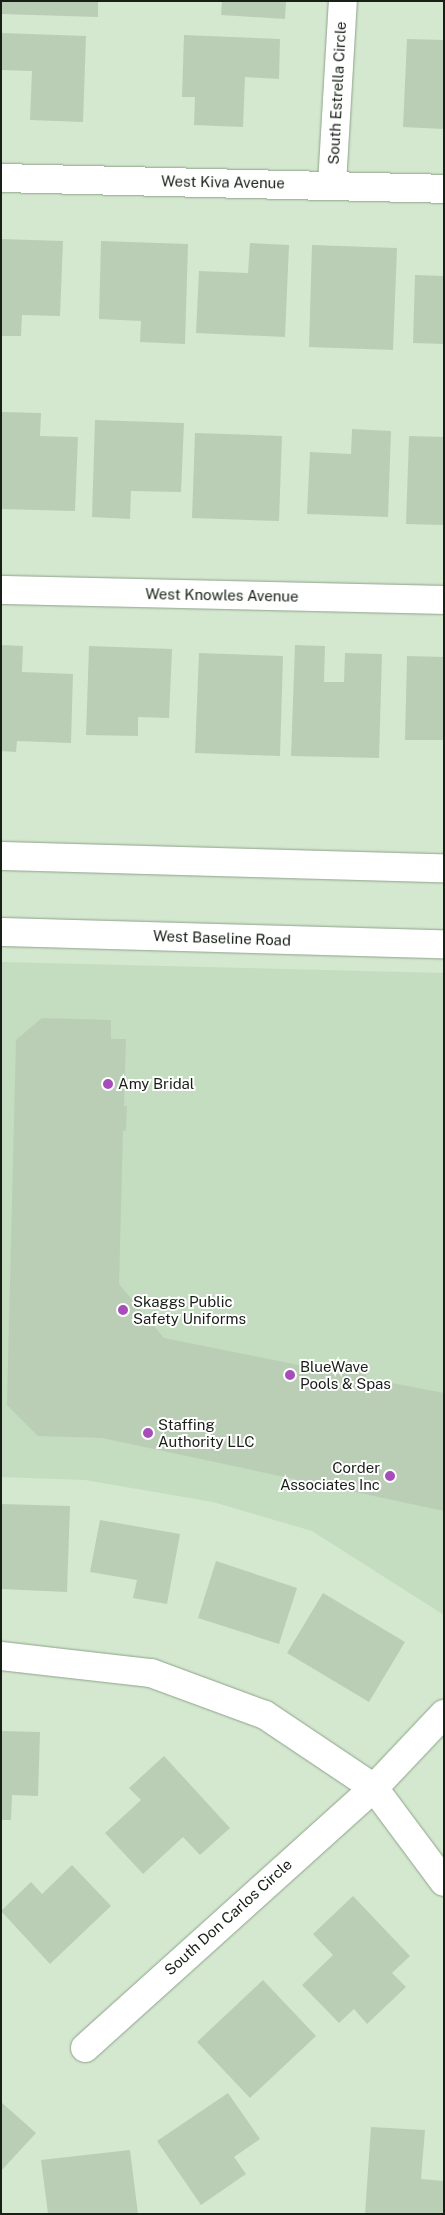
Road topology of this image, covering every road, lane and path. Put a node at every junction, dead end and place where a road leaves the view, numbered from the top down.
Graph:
1 (343, 1) edge
2 (1, 178) edge
3 (332, 184) junction
4 (444, 189) edge
5 (1, 590) edge
6 (444, 600) edge
7 (1, 856) edge
8 (444, 868) edge
9 (1, 932) edge
10 (444, 944) edge
11 (1, 1656) edge
12 (444, 1714) edge
13 (374, 1788) junction
14 (444, 1882) edge
15 (85, 2048) dead end

1 - 3 street, South Estrella Circle
2 - 3 street, West Kiva Avenue
3 - 4 street, West Kiva Avenue
5 - 6 street, West Knowles Avenue
7 - 8 street
9 - 10 street, West Baseline Road
11 - 13 street
12 - 13 street, South Don Carlos Circle
13 - 14 street
13 - 15 street, South Don Carlos Circle

